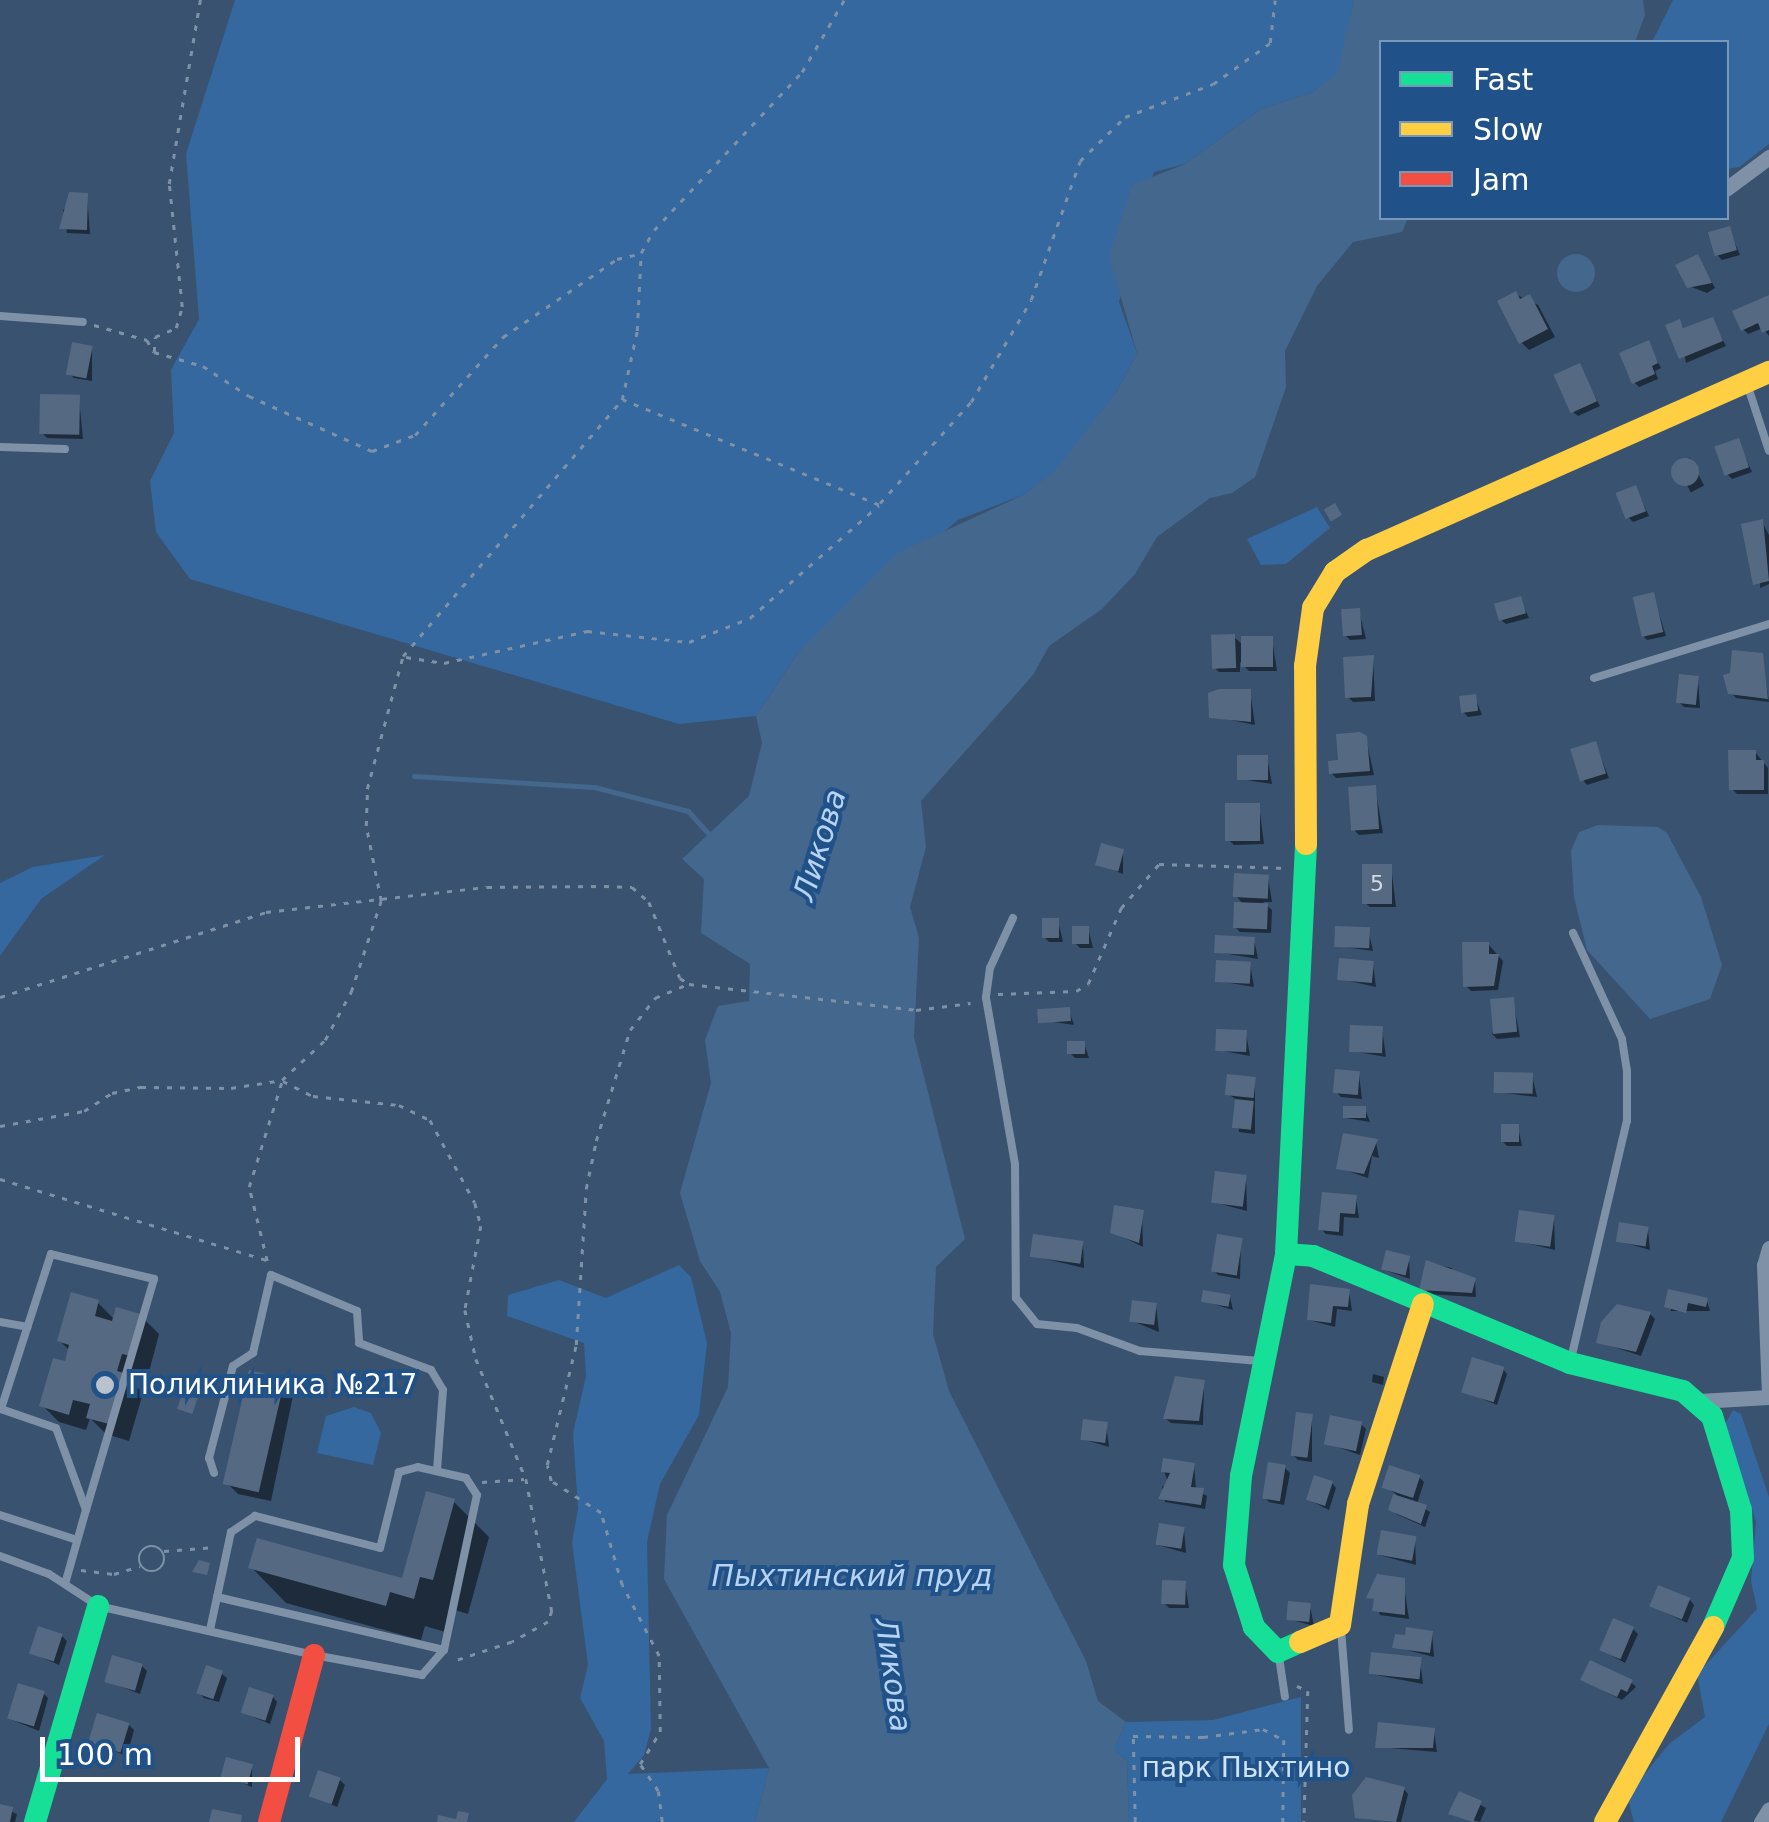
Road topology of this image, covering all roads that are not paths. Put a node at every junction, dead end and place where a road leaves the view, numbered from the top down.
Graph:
1 (1769, 157) edge
2 (1729, 187) edge
3 (0, 316) edge
4 (83, 322) road end
5 (1769, 372) edge
6 (1747, 382) junction
7 (0, 447) edge
8 (65, 449) dead end
9 (1769, 451) edge
10 (1769, 624) edge
11 (1594, 678) dead end
12 (1012, 918) dead end
13 (1572, 934) dead end
14 (1769, 1248) edge
15 (1286, 1254) junction
16 (1423, 1304) junction
17 (0, 1322) edge
18 (28, 1326) junction
19 (1264, 1361) junction
20 (1570, 1363) junction
21 (1769, 1396) edge
22 (1699, 1400) junction
23 (436, 1470) junction
24 (214, 1473) dead end
25 (86, 1510) junction
26 (0, 1515) edge
27 (78, 1540) junction
28 (0, 1556) edge
29 (64, 1584) junction
30 (217, 1598) junction
31 (98, 1606) junction
32 (1340, 1625) junction
33 (210, 1630) junction
34 (444, 1650) junction
35 (1278, 1652) junction
36 (314, 1656) junction
37 (1285, 1697) dead end
38 (1349, 1730) dead end
39 (1769, 1809) edge
40 (35, 1822) edge
41 (269, 1822) edge
42 (1605, 1822) edge
43 (1761, 1822) edge

1 - 2 street
3 - 4 lane
5 - 6 street
6 - 9 lane
6 - 15 street
7 - 8 lane
10 - 11 lane
12 - 19 lane
13 - 20 lane
14 - 21 street
15 - 16 street
15 - 19 street
16 - 20 street
16 - 32 street
17 - 18 lane
18 - 25 lane
18 - 25 lane
19 - 35 street
20 - 22 street
21 - 22 street
22 - 42 street
23 - 24 lane
23 - 30 lane
23 - 34 lane
25 - 27 lane
26 - 27 lane
27 - 29 lane
28 - 29 lane
29 - 31 lane
30 - 33 lane
30 - 34 lane
31 - 33 lane
31 - 40 street
32 - 35 street
32 - 38 lane
33 - 36 lane
34 - 36 lane
35 - 37 lane
36 - 41 street
39 - 43 street

